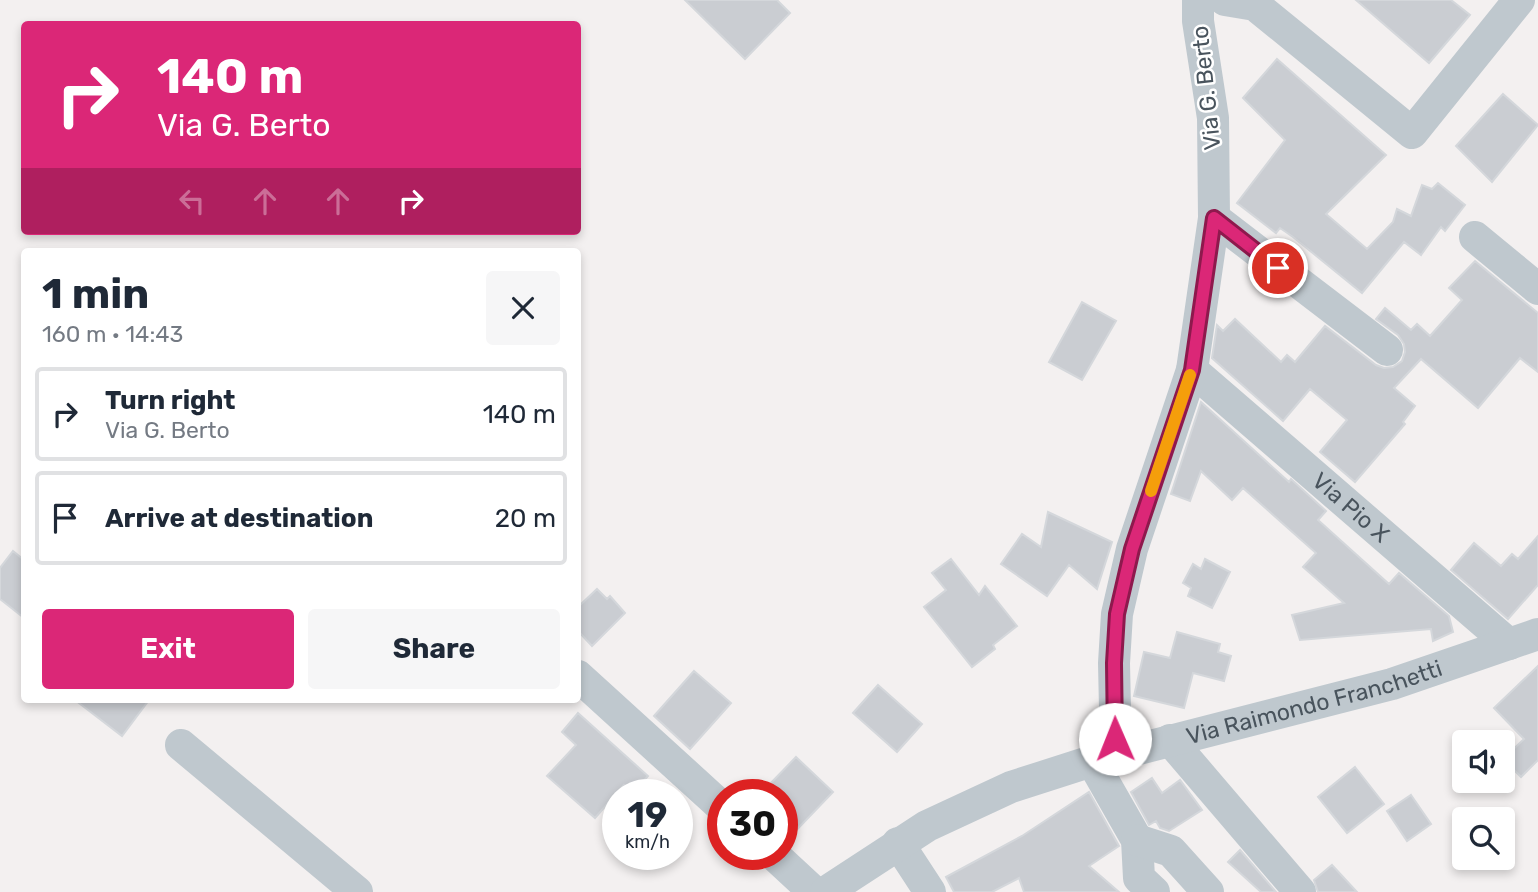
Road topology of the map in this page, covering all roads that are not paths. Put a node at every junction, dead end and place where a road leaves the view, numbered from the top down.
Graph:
1 (1198, 0) edge
2 (1225, 0) edge
3 (1518, 0) edge
4 (1214, 218) junction
5 (1475, 237) dead end
6 (1538, 289) edge
7 (1387, 350) dead end
8 (1192, 370) junction
9 (1524, 639) edge
10 (581, 679) edge
11 (1170, 740) junction
12 (181, 745) dead end
13 (1104, 758) junction
14 (707, 793) edge
15 (1137, 840) junction
16 (898, 843) junction
17 (790, 870) edge
18 (357, 892) edge
19 (814, 892) edge
20 (826, 892) edge
21 (930, 892) edge
22 (1154, 892) edge
23 (1208, 892) edge
24 (1300, 892) edge

1 - 4 street, Via G. Berto
2 - 3 street
4 - 7 street
4 - 8 street, Via G. Berto
5 - 6 street
8 - 9 street, Via Pio X
8 - 13 street, Via G. Berto
9 - 11 street, Via Raimondo Franchetti
10 - 14 street
11 - 13 street, Via Raimondo Franchetti
11 - 24 street
12 - 18 street
13 - 15 street
13 - 16 street, Via Raimondo Franchetti
15 - 22 street
15 - 23 street
16 - 20 street, Via Raimondo Franchetti
16 - 21 street
17 - 19 street

